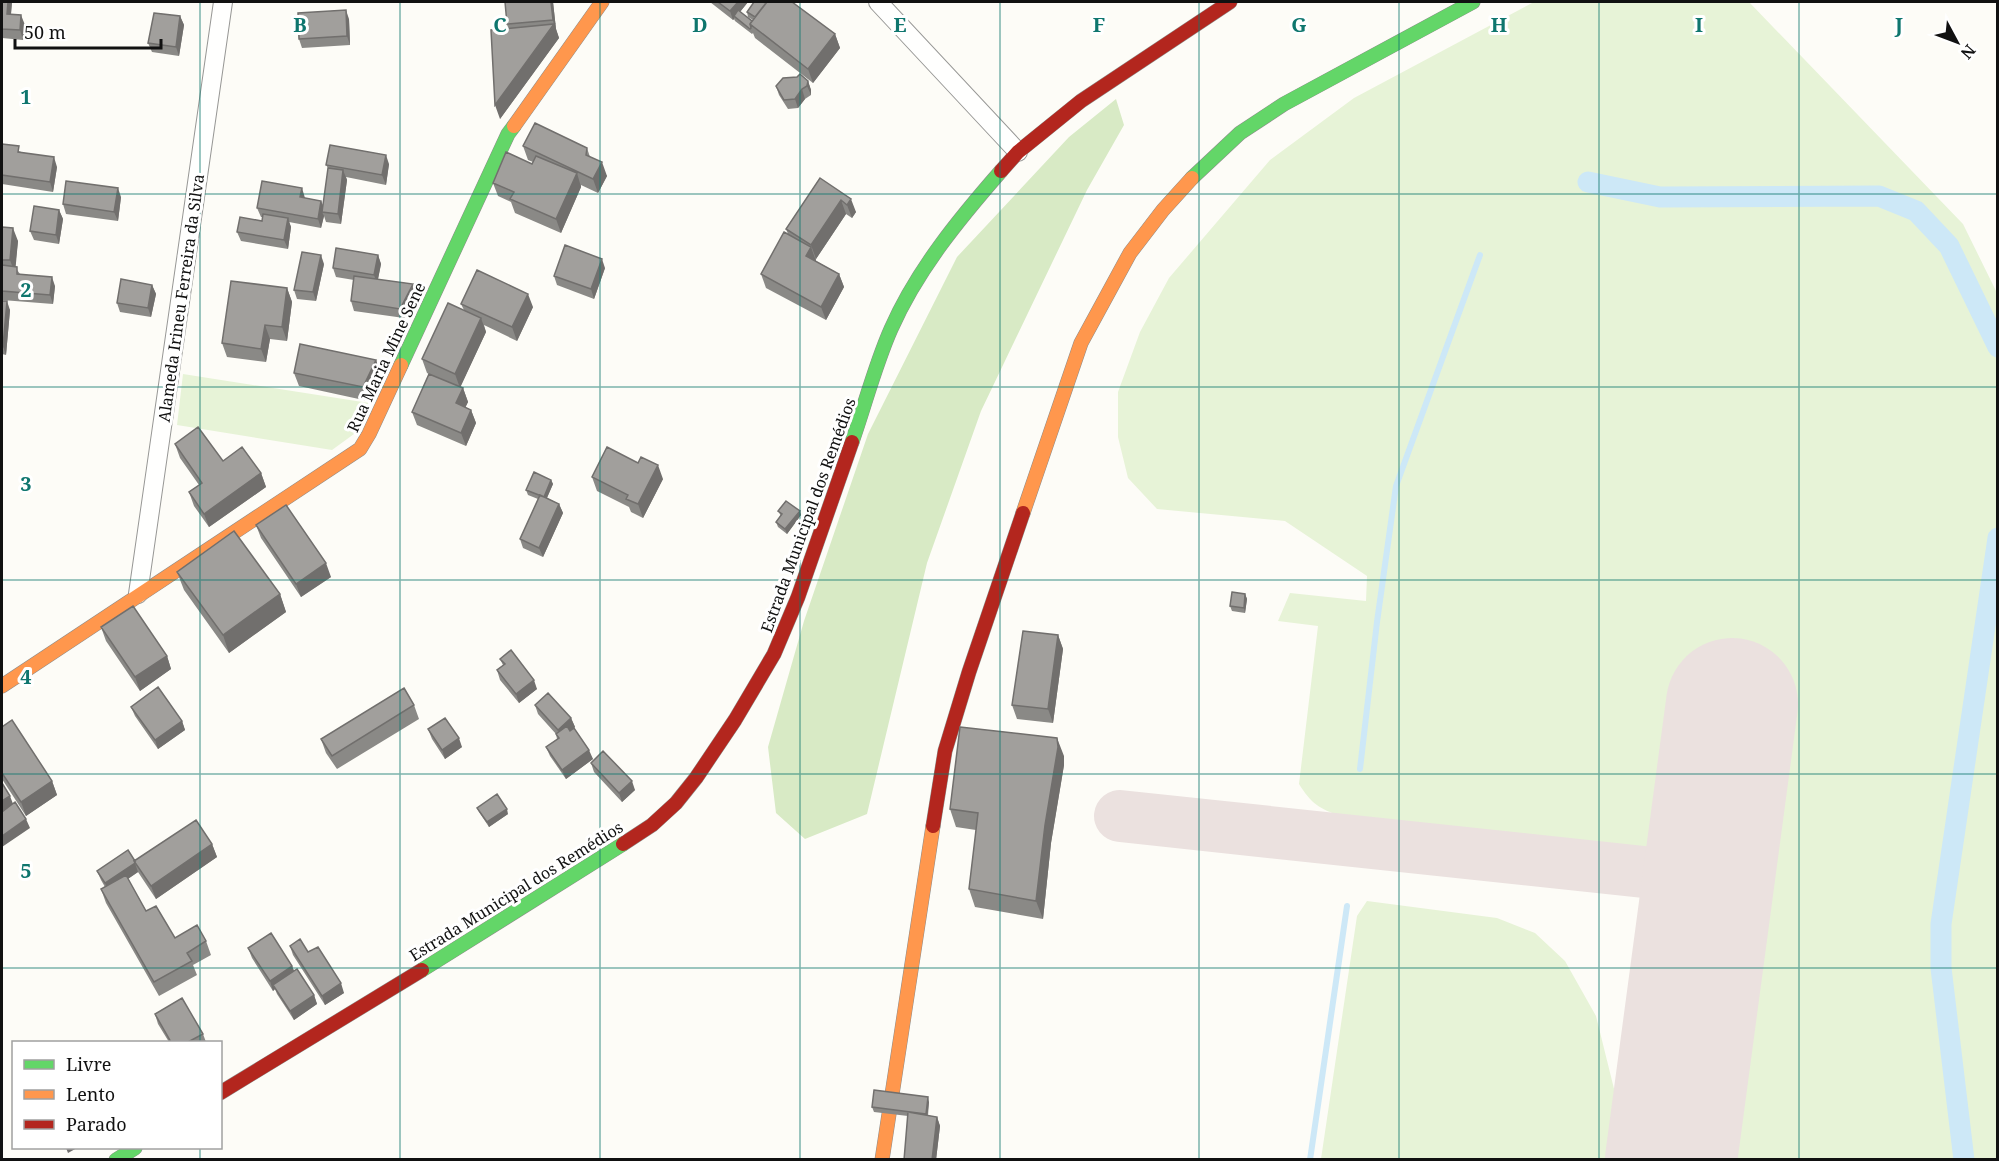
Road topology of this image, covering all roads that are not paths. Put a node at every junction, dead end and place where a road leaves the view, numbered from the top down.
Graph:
1 (223, 2) edge
2 (602, 2) edge
3 (878, 2) edge
4 (1230, 2) edge
5 (1473, 2) edge
6 (1018, 152) junction
7 (138, 594) junction
8 (2, 686) edge
9 (222, 1092) edge
10 (133, 1149) edge
11 (116, 1160) edge
12 (882, 1160) edge

1 - 7 street, Alameda Irineu Ferreira da Silva
2 - 7 street, Rua Maria Mine Sene
3 - 6 street
4 - 6 street, Estrada Municipal dos Remédios
5 - 12 street
6 - 9 street, Estrada Municipal dos Remédios
7 - 8 street, Rua Maria Mine Sene
10 - 11 street

